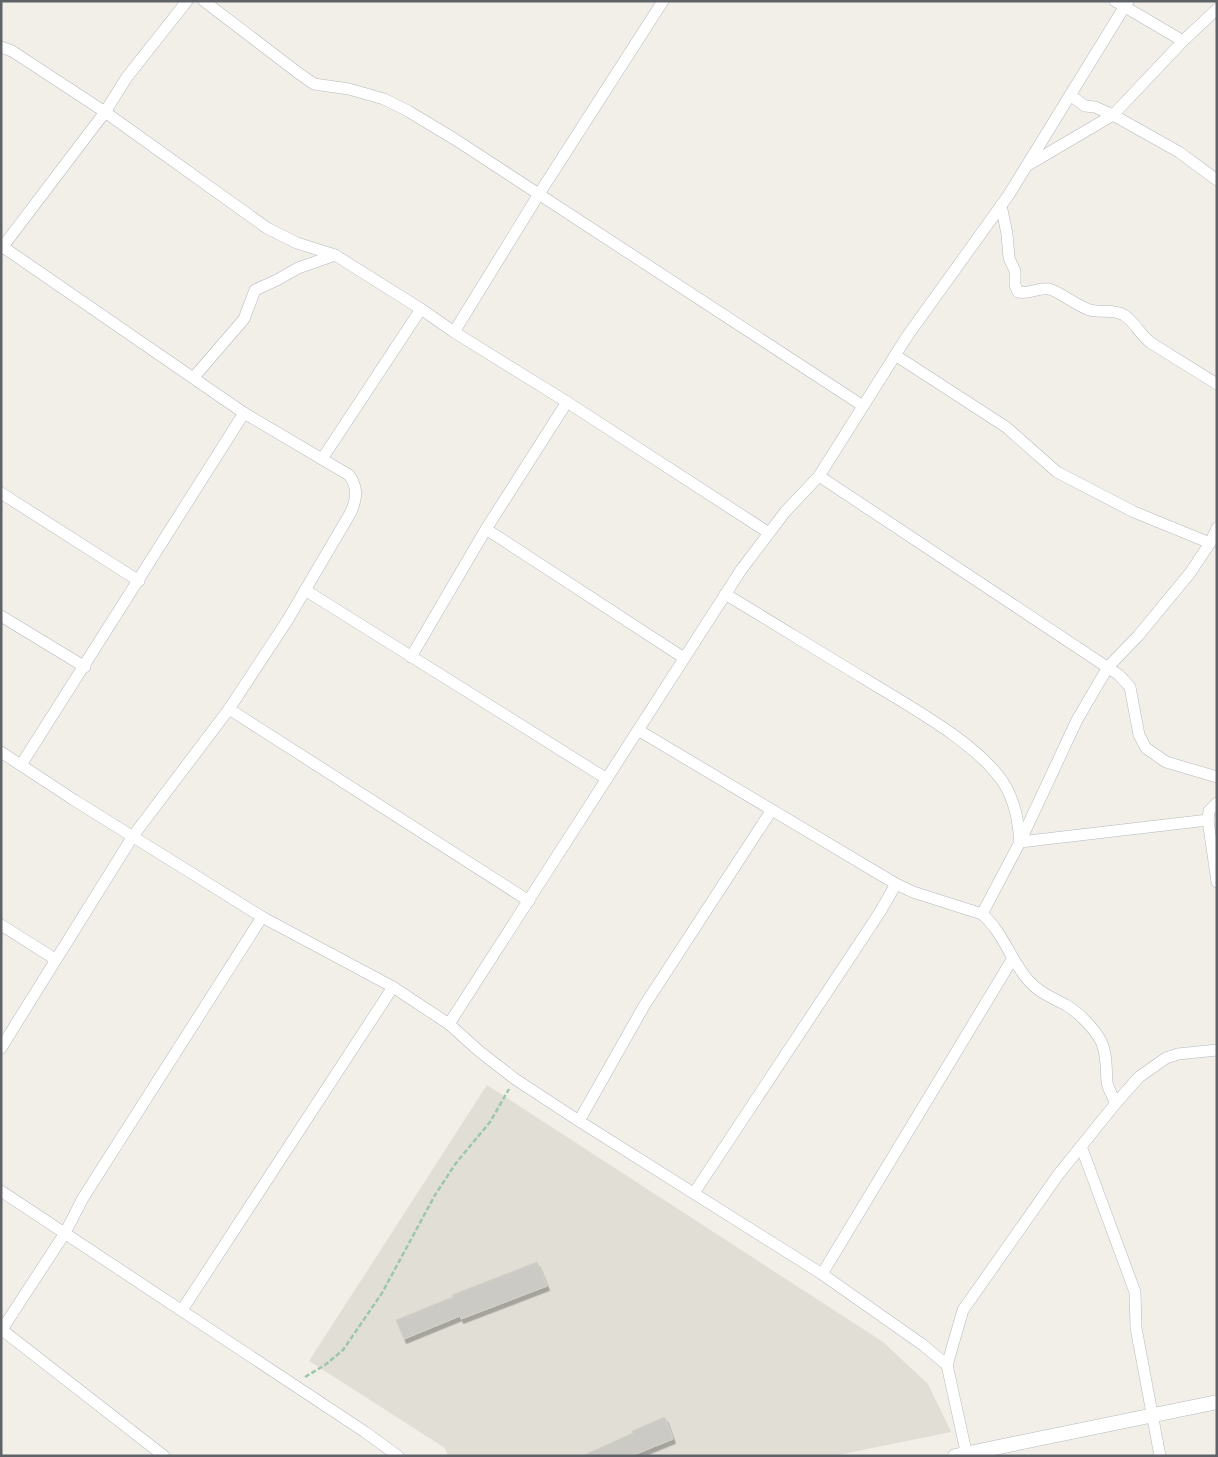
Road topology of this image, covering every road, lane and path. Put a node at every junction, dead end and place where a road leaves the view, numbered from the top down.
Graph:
1 (187, 1) edge
2 (204, 1) edge
3 (663, 1) edge
4 (1122, 3) edge
5 (1217, 9) edge
6 (1183, 41) junction
7 (1, 47) edge
8 (1070, 96) junction
9 (105, 112) junction
10 (1113, 115) junction
11 (1026, 166) junction
12 (1217, 180) edge
13 (539, 194) junction
14 (1001, 205) junction
15 (2, 248) edge
16 (334, 255) junction
17 (421, 309) junction
18 (454, 332) junction
19 (895, 355) junction
20 (194, 377) junction
21 (1217, 384) edge
22 (567, 402) junction
23 (862, 406) junction
24 (244, 413) junction
25 (322, 459) junction
26 (819, 476) junction
27 (1, 493) edge
28 (1217, 528) edge
29 (486, 529) junction
30 (768, 533) junction
31 (1210, 543) junction
32 (138, 581) junction
33 (305, 590) junction
34 (725, 594) junction
35 (1, 616) edge
36 (411, 657) junction
37 (684, 658) junction
38 (85, 667) junction
39 (1108, 667) junction
40 (229, 710) junction
41 (638, 730) junction
42 (1, 752) edge
43 (21, 765) junction
44 (1217, 777) edge
45 (607, 779) junction
46 (1217, 803) edge
47 (771, 811) junction
48 (1208, 820) junction
49 (133, 836) junction
50 (1020, 842) junction
51 (1217, 882) edge
52 (896, 884) junction
53 (529, 901) junction
54 (982, 914) junction
55 (262, 918) junction
56 (1, 925) edge
57 (1013, 958) junction
58 (55, 959) junction
59 (393, 988) junction
60 (449, 1024) junction
61 (1, 1048) edge
62 (1217, 1050) edge
63 (515, 1079) junction
64 (1116, 1104) junction
65 (579, 1121) junction
66 (1081, 1146) junction
67 (1, 1191) edge
68 (694, 1193) junction
69 (65, 1233) junction
70 (822, 1274) junction
71 (182, 1310) junction
72 (1, 1330) edge
73 (947, 1365) junction
74 (293, 1384) junction
75 (1217, 1402) edge
76 (1152, 1416) junction
77 (963, 1455) edge
78 (164, 1456) edge
79 (398, 1456) edge
80 (1160, 1456) edge

1 - 9 street
2 - 13 street
3 - 13 street
4 - 6 street
4 - 8 street
5 - 6 street
6 - 10 street
7 - 9 street
8 - 10 street
8 - 11 street
9 - 15 street
9 - 16 street
10 - 11 street
10 - 12 street
11 - 14 street
13 - 18 street
13 - 23 street
14 - 19 street
14 - 21 street
15 - 20 street
16 - 17 street
16 - 20 street
17 - 18 street
17 - 25 street
18 - 22 street
19 - 23 street
19 - 31 street
20 - 24 street
22 - 29 street
22 - 30 street
23 - 26 street
24 - 25 street
24 - 32 street
25 - 33 street
26 - 30 street
26 - 39 street
27 - 32 street
28 - 31 street
29 - 36 street
29 - 37 street
30 - 34 street
31 - 39 street
32 - 38 street
33 - 36 street
33 - 40 street
34 - 37 street
34 - 50 street
35 - 38 street
36 - 45 street
37 - 41 street
38 - 43 street
39 - 44 street
39 - 50 street
40 - 49 street
40 - 53 street
41 - 45 street
41 - 47 street
42 - 43 street
43 - 49 street
45 - 53 street
46 - 48 street
47 - 52 street
47 - 65 street
48 - 50 street
48 - 51 street
49 - 55 street
49 - 58 street
50 - 54 street
52 - 54 street
52 - 68 street
53 - 60 street
54 - 57 street
55 - 59 street
55 - 69 street
56 - 58 street
57 - 64 street
57 - 70 street
58 - 61 street
59 - 60 street
59 - 71 street
60 - 63 street
62 - 64 street
63 - 65 street
63 - 74 path
64 - 66 street
65 - 68 street
66 - 73 street
66 - 76 street
67 - 69 street
68 - 70 street
69 - 71 street
69 - 72 street
70 - 73 street
71 - 74 street
72 - 78 street
73 - 77 street
74 - 79 street
75 - 76 street
76 - 77 street
76 - 80 street

